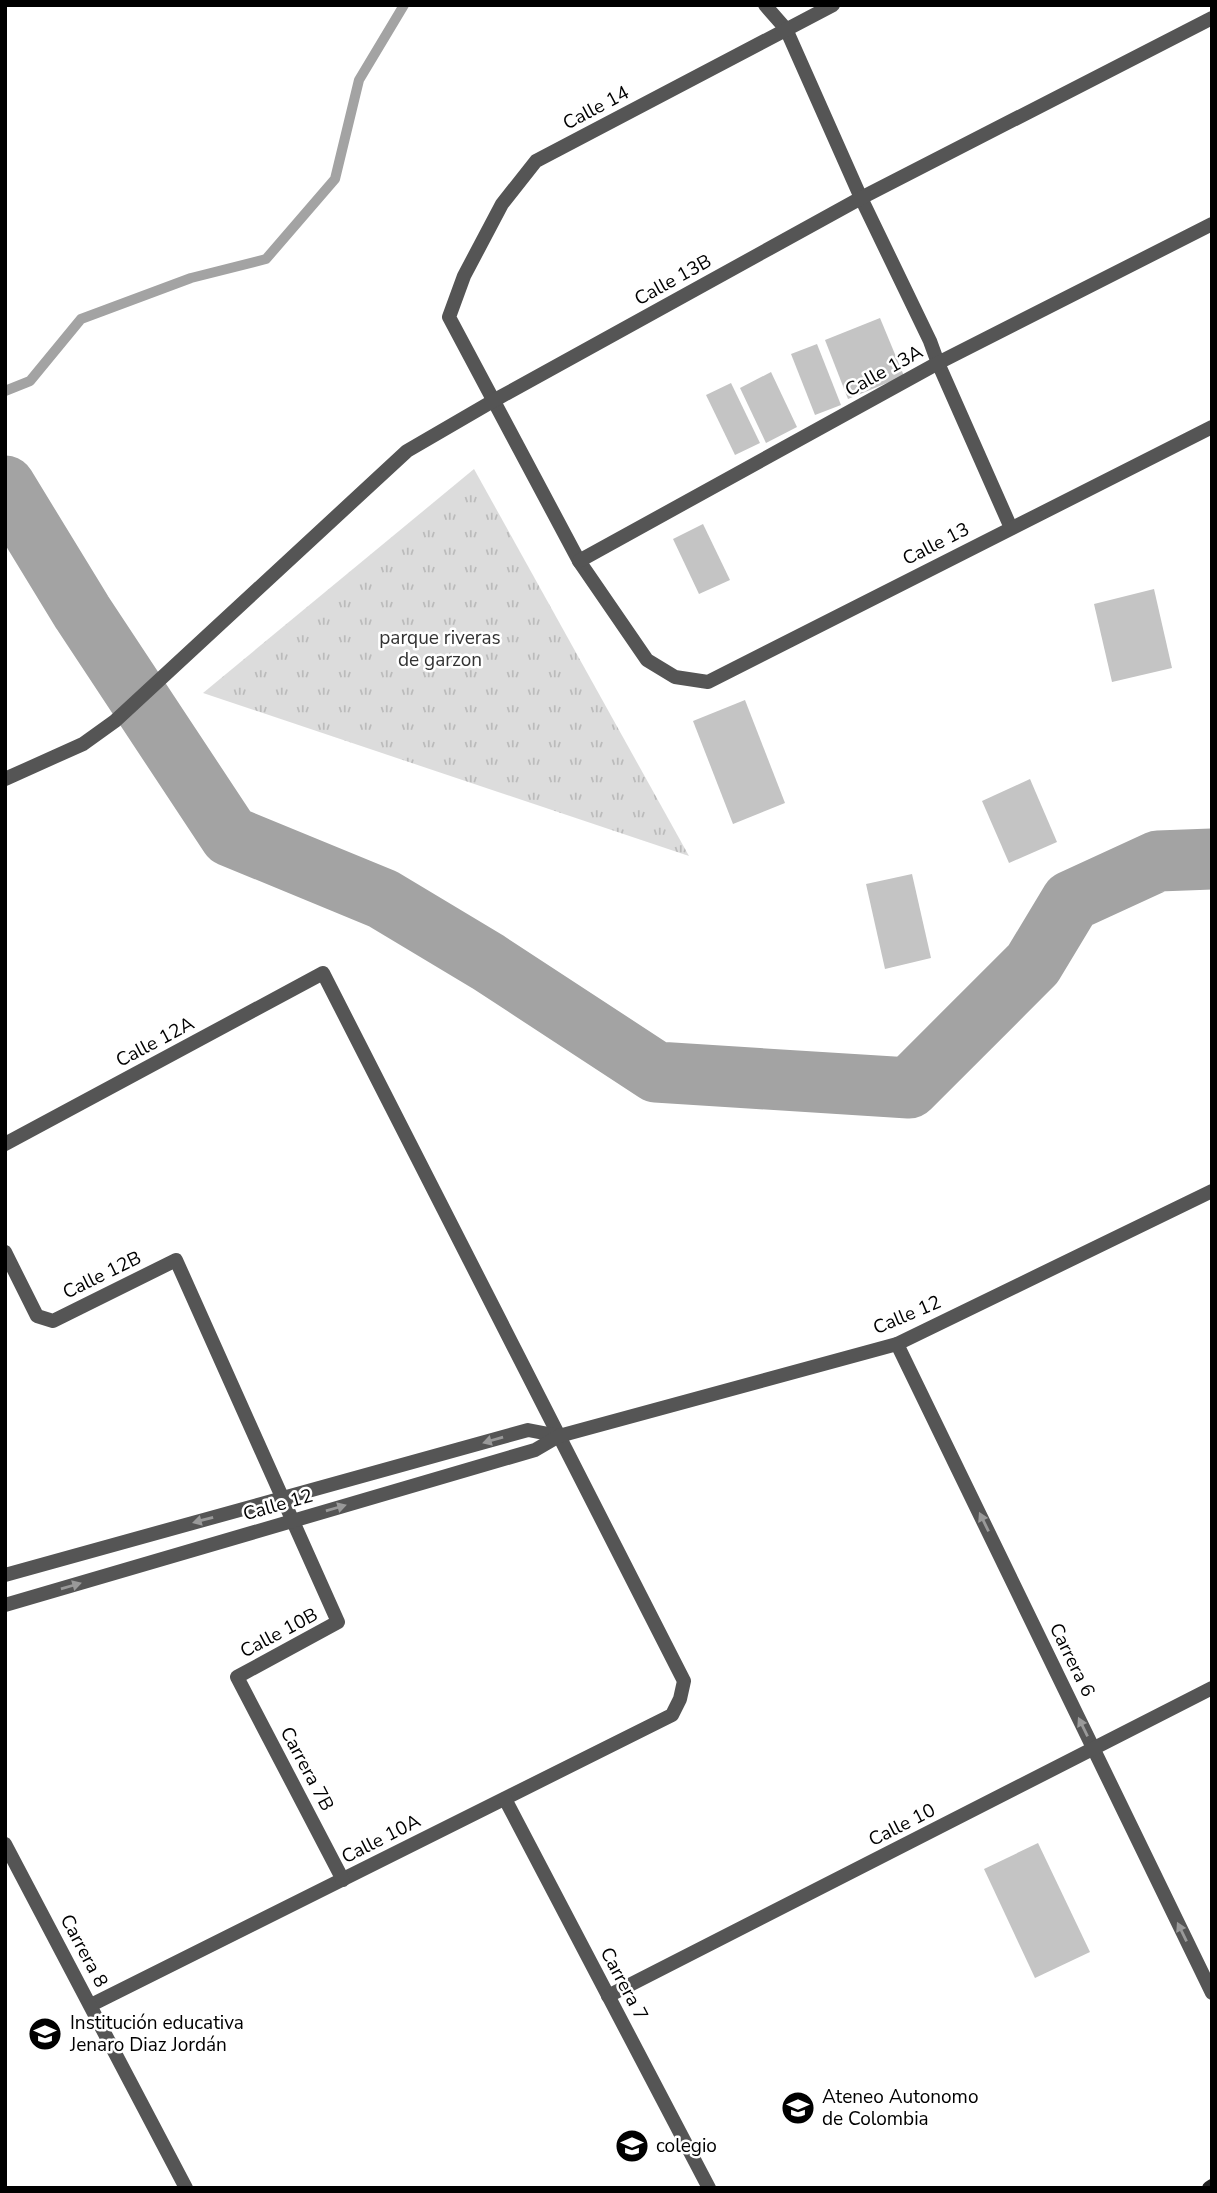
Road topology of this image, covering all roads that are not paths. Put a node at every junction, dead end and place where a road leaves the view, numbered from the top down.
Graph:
1 (765, 5) edge
2 (833, 5) edge
3 (1212, 18) edge
4 (786, 29) junction
5 (861, 198) junction
6 (1212, 224) edge
7 (938, 363) junction
8 (493, 401) junction
9 (1212, 427) edge
10 (1012, 528) junction
11 (579, 561) junction
12 (5, 779) edge
13 (5, 1144) edge
14 (1212, 1191) edge
15 (5, 1252) edge
16 (897, 1344) junction
17 (559, 1436) junction
18 (282, 1498) junction
19 (293, 1521) junction
20 (5, 1575) edge
21 (5, 1605) edge
22 (237, 1677) joint
23 (1212, 1688) edge
24 (1094, 1749) junction
25 (505, 1799) junction
26 (5, 1844) edge
27 (343, 1880) junction
28 (1212, 1993) edge
29 (608, 1996) junction
30 (91, 2005) junction
31 (186, 2188) edge
32 (709, 2188) edge

1 - 4 street
2 - 4 street, Calle 14
3 - 5 street, Calle 13B
4 - 5 street
4 - 8 street, Calle 14
5 - 7 street
5 - 8 street, Calle 13B
6 - 7 street, Calle 13A
7 - 10 street
7 - 11 street, Calle 13A
8 - 11 street
8 - 12 street, Calle 13B
9 - 10 street, Calle 13
10 - 11 street, Calle 13
13 - 17 street, Calle 12A
14 - 16 street, Calle 12
15 - 18 street, Calle 12B
16 - 17 street, Calle 12
24 -> 16 street, Carrera 6
17 -> 18 street, Calle 12
19 -> 17 street, Calle 12
17 - 25 street, Calle 10A
18 - 19 street
18 -> 20 street, Calle 12
21 -> 19 street, Calle 12
19 - 22 street, Calle 10B
22 - 27 street, Carrera 7B
23 - 24 street, Calle 10
28 -> 24 street, Carrera 6
24 - 29 street, Calle 10
25 - 27 street, Calle 10A
25 - 29 street, Carrera 7
26 - 30 street, Carrera 8
27 - 30 street, Calle 10A
29 - 32 street, Carrera 7
30 - 31 street, Carrera 8

